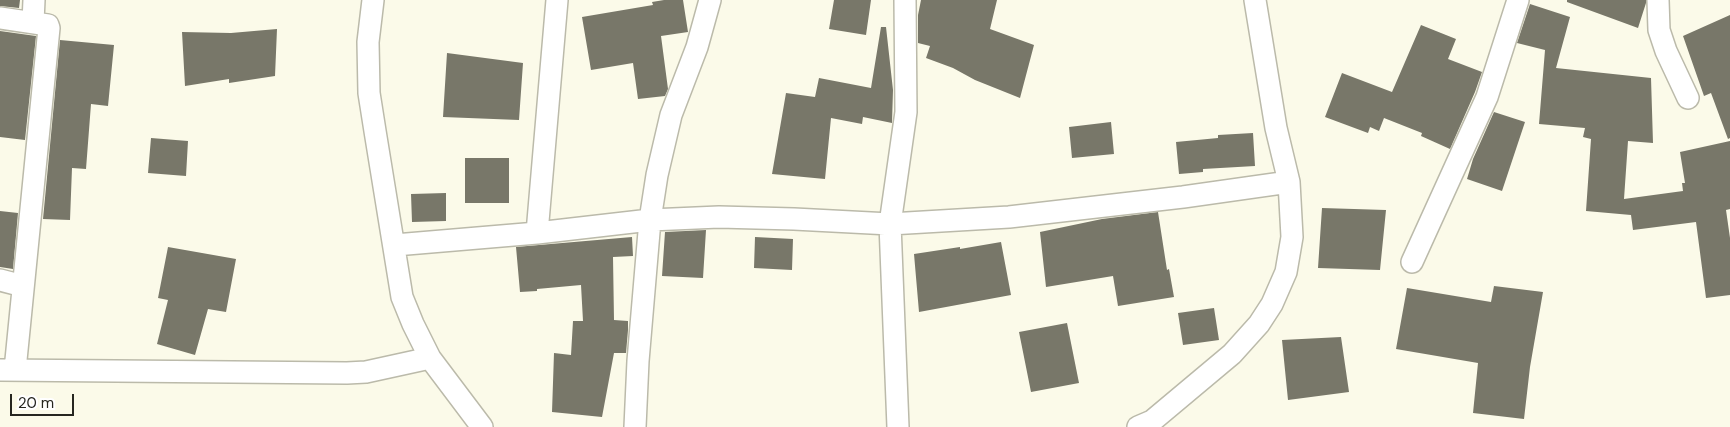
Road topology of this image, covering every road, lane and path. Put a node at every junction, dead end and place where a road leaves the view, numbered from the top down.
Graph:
1 (34, 0) edge
2 (373, 0) edge
3 (556, 0) edge
4 (710, 0) edge
5 (905, 0) edge
6 (1255, 0) edge
7 (1518, 0) edge
8 (1658, 0) edge
9 (0, 18) edge
10 (33, 22) junction
11 (1688, 98) dead end
12 (1289, 182) junction
13 (650, 220) junction
14 (890, 224) junction
15 (537, 233) junction
16 (395, 245) junction
17 (1412, 262) dead end
18 (0, 280) edge
19 (23, 286) junction
20 (430, 358) junction
21 (7, 370) edge
22 (482, 427) edge
23 (636, 427) edge
24 (898, 427) edge
25 (1138, 427) edge

1 - 10 street
2 - 16 street
3 - 15 street
4 - 13 street
5 - 14 street
6 - 12 street
7 - 17 street
8 - 11 street
9 - 10 street
10 - 19 street
12 - 14 street
12 - 25 street
13 - 14 street
13 - 15 street
13 - 23 street
14 - 24 street
15 - 16 street
16 - 20 street
18 - 19 street
19 - 21 street
20 - 21 street
20 - 22 street

